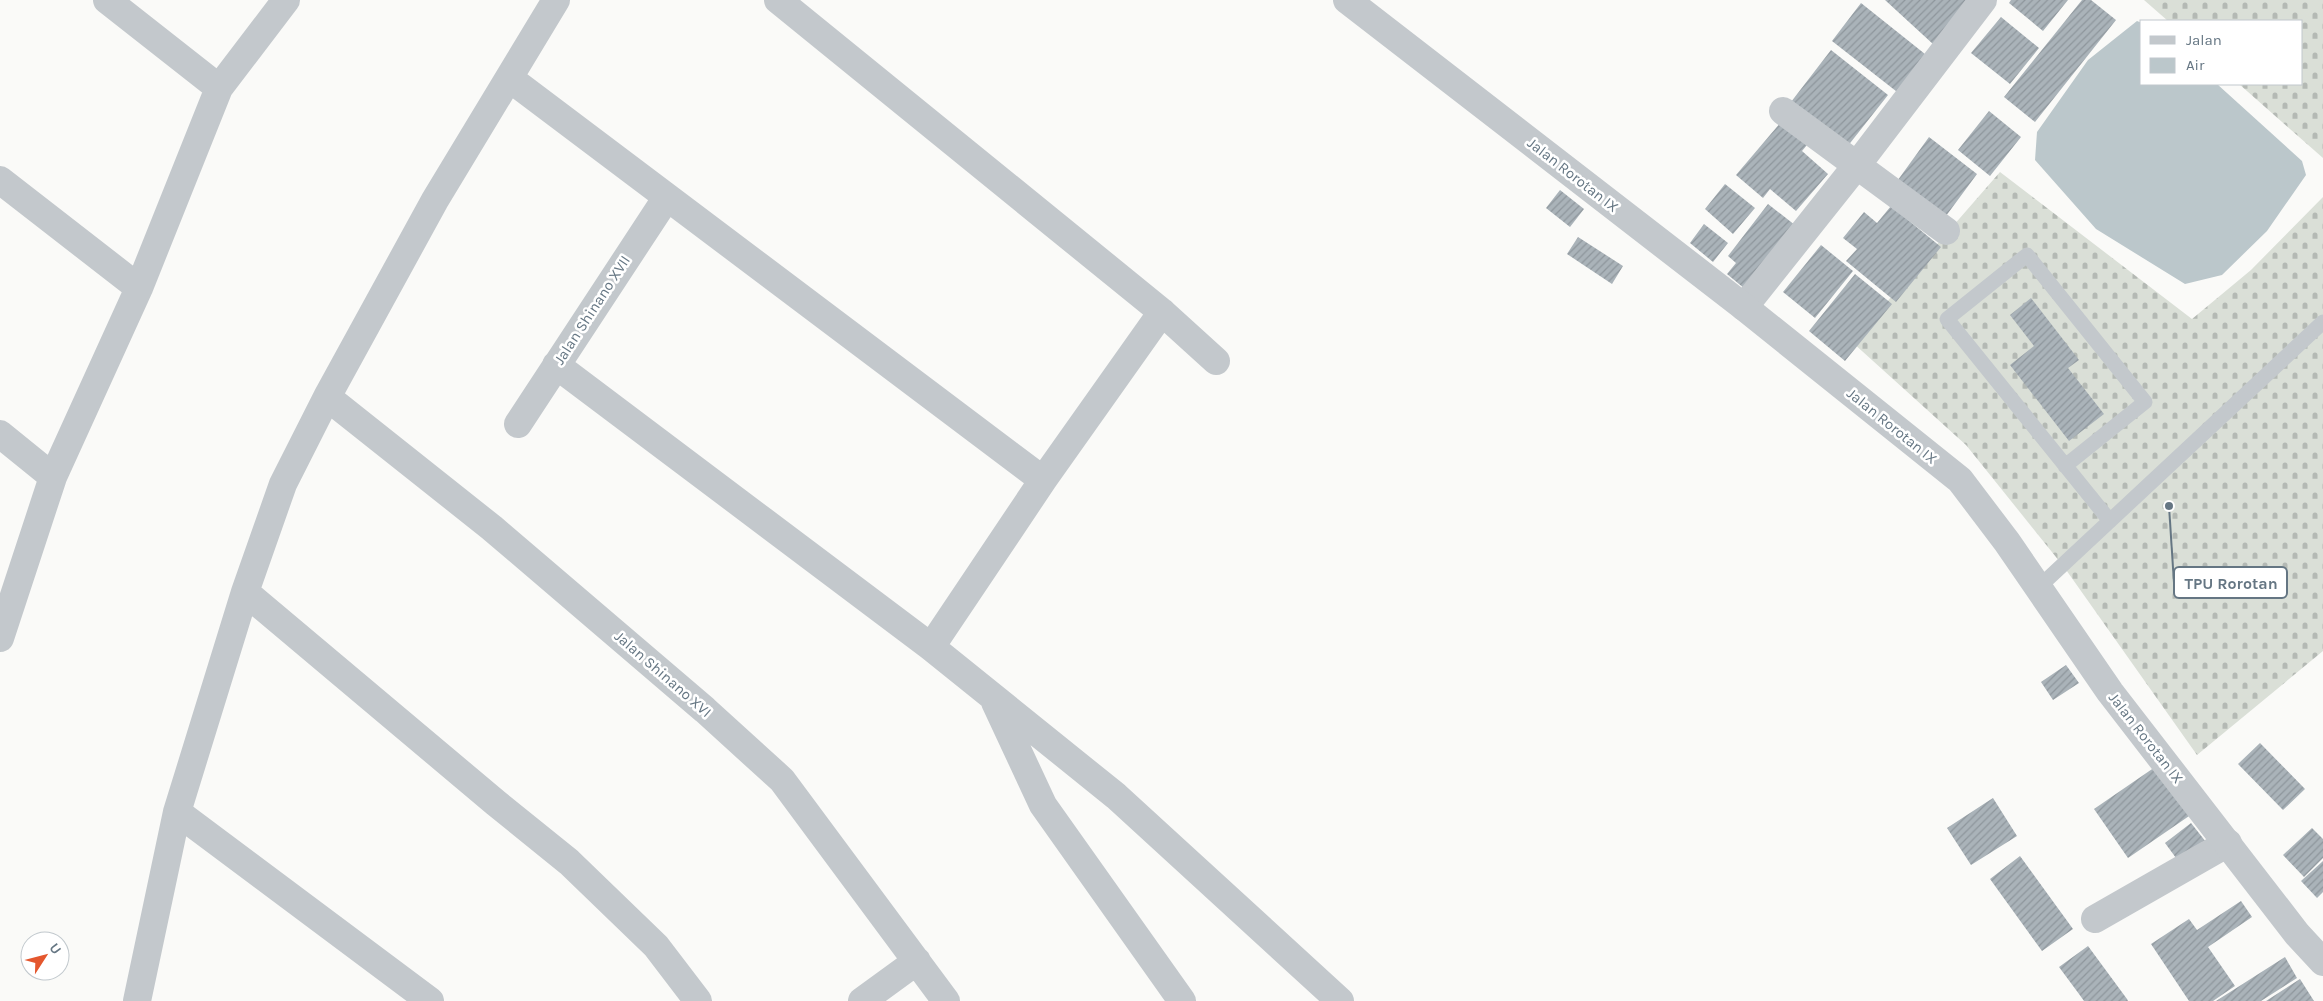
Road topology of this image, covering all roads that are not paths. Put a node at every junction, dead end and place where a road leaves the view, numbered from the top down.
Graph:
1 (106, 0) edge
2 (286, 0) edge
3 (556, 0) edge
4 (778, 0) edge
5 (1347, 0) edge
6 (1983, 0) edge
7 (509, 78) junction
8 (220, 88) junction
9 (1783, 111) dead end
10 (1857, 165) junction
11 (0, 180) edge
12 (667, 197) junction
13 (1946, 231) dead end
14 (139, 288) junction
15 (1744, 307) junction
16 (1162, 312) junction
17 (2323, 322) edge
18 (1216, 361) dead end
19 (556, 365) junction
20 (327, 397) junction
21 (518, 424) dead end
22 (0, 434) edge
23 (2065, 466) junction
24 (53, 477) junction
25 (1043, 480) junction
26 (2110, 521) junction
27 (2038, 588) junction
28 (245, 592) junction
29 (0, 638) edge
30 (931, 647) junction
31 (993, 698) junction
32 (177, 812) junction
33 (2228, 843) junction
34 (2095, 919) dead end
35 (917, 961) junction
36 (2323, 962) edge
37 (137, 1001) edge
38 (430, 1001) edge
39 (698, 1001) edge
40 (862, 1001) edge
41 (946, 1001) edge
42 (1182, 1001) edge
43 (1340, 1001) edge

1 - 8 street
2 - 8 street
3 - 7 street
4 - 16 street
5 - 15 street, Jalan Rorotan IX
6 - 10 street
7 - 12 street
7 - 20 street
8 - 14 street
9 - 10 street
10 - 13 street
10 - 15 street
11 - 14 street
12 - 19 street, Jalan Shinano XVII
12 - 25 street
14 - 24 street
15 - 27 street, Jalan Rorotan IX
16 - 18 street
16 - 25 street
17 - 26 lane
19 - 21 street, Jalan Shinano XVII
19 - 30 street
20 - 28 street
20 - 35 street, Jalan Shinano XVI
22 - 24 street
23 - 23 lane
23 - 26 lane
24 - 29 street
25 - 30 street
26 - 27 lane
27 - 33 street, Jalan Rorotan IX
28 - 32 street
28 - 39 street
30 - 31 street
31 - 42 street
31 - 43 street
32 - 37 street
32 - 38 street
33 - 34 street
33 - 36 street, Jalan Rorotan IX
35 - 40 street
35 - 41 street, Jalan Shinano XVI

